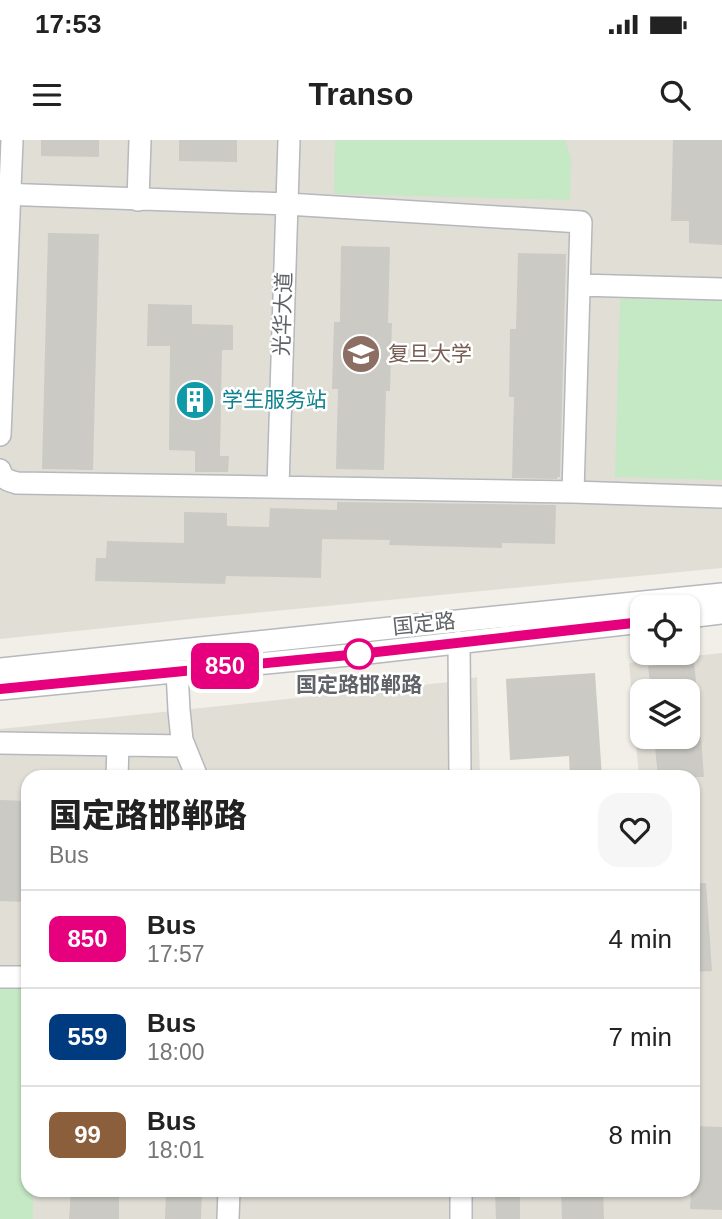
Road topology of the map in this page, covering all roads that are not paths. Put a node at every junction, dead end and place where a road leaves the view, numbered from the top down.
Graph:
1 (12, 140) edge
2 (140, 140) edge
3 (289, 140) edge
4 (5, 194) edge
5 (138, 200) junction
6 (287, 204) junction
7 (579, 285) junction
8 (722, 289) edge
9 (0, 435) edge
10 (0, 472) edge
11 (278, 487) junction
12 (573, 492) junction
13 (722, 496) edge
14 (722, 594) edge
15 (722, 613) edge
16 (700, 616) edge
17 (630, 623) edge
18 (460, 642) junction
19 (0, 669) edge
20 (177, 671) junction
21 (0, 690) edge
22 (0, 743) edge
23 (118, 745) junction
24 (184, 746) junction
25 (117, 770) edge
26 (194, 770) edge
27 (460, 770) edge
28 (0, 977) edge
29 (21, 977) edge
30 (229, 1197) edge
31 (461, 1197) edge
32 (228, 1219) edge
33 (461, 1219) edge

1 - 4 street
2 - 5 street
3 - 6 street, 光华大道
4 - 5 street
4 - 9 street
5 - 6 street
6 - 7 street
6 - 11 street, 光华大道
7 - 8 street
7 - 12 street
10 - 11 street
11 - 12 street
12 - 13 street
14 - 19 street, 国定路
15 - 16 street
17 - 18 street, 国定路
18 - 20 street, 国定路
18 - 27 street
20 - 21 street, 国定路
20 - 24 street
22 - 23 street
23 - 24 street
23 - 25 street
24 - 26 street
28 - 29 street
30 - 32 street
31 - 33 street

